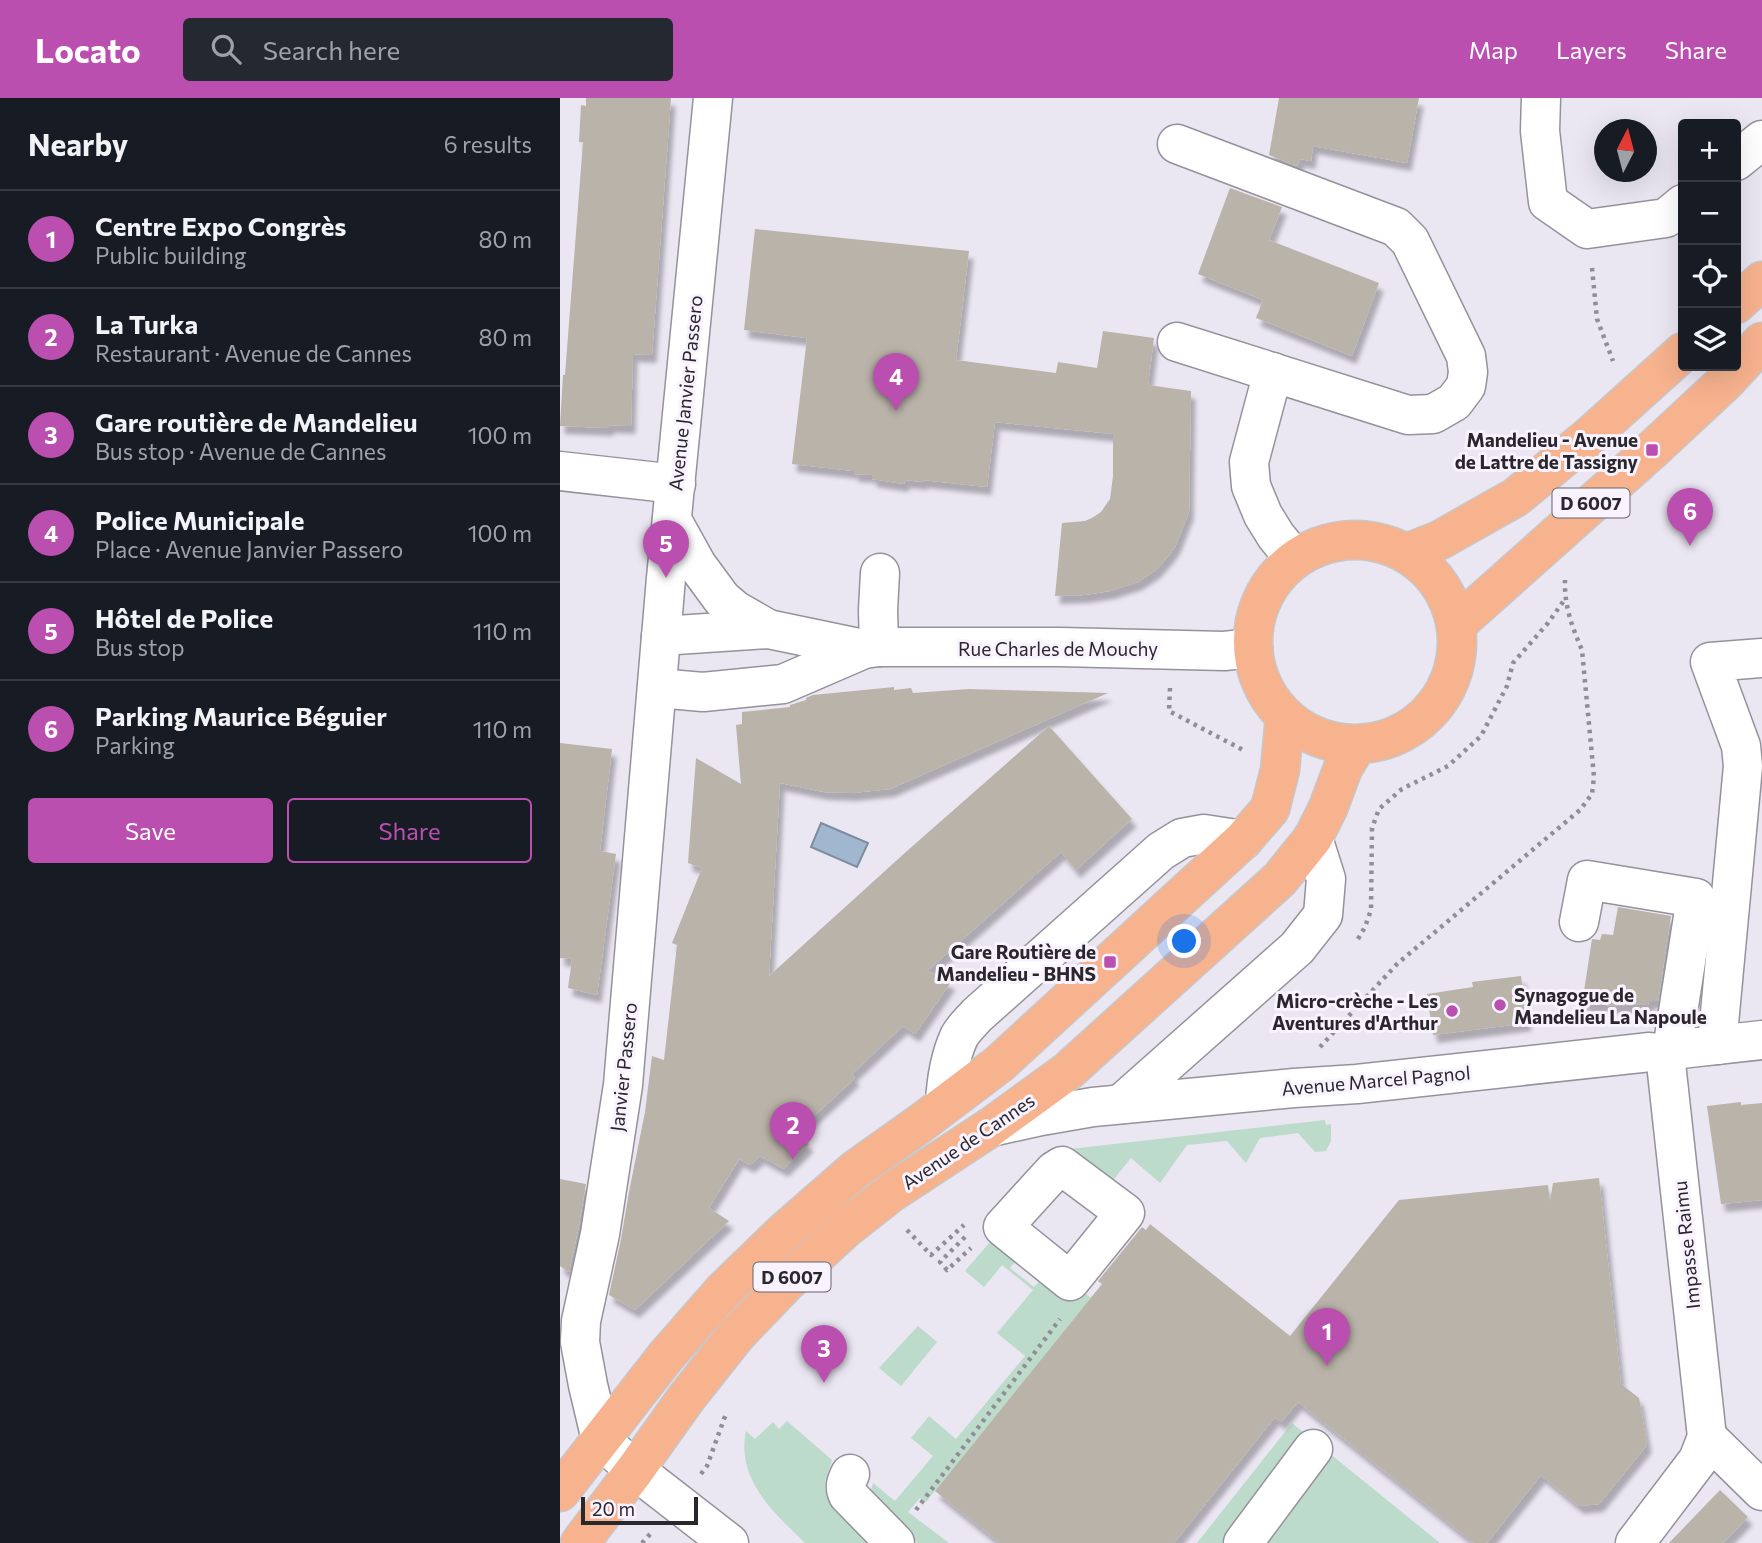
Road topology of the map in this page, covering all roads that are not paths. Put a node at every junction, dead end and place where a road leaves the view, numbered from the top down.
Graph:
1 (713, 98) edge
2 (1541, 98) edge
3 (1762, 140) edge
4 (1177, 144) dead end
5 (1741, 158) edge
6 (1678, 208) edge
7 (1762, 281) edge
8 (1741, 300) edge
9 (1177, 342) dead end
10 (1762, 342) edge
11 (1678, 357) edge
12 (1273, 372) junction
13 (560, 471) edge
14 (674, 502) junction
15 (1407, 553) junction
16 (1295, 559) junction
17 (880, 573) dead end
18 (1457, 624) junction
19 (768, 629) junction
20 (661, 636) junction
21 (871, 648) junction
22 (1253, 648) junction
23 (1762, 658) edge
24 (657, 688) junction
25 (1285, 716) junction
26 (1357, 745) junction
27 (1312, 838) junction
28 (1244, 840) junction
29 (1579, 922) dead end
30 (1762, 1040) edge
31 (1717, 1045) junction
32 (1669, 1052) junction
33 (945, 1104) junction
34 (1121, 1104) junction
35 (991, 1127) junction
36 (572, 1365) edge
37 (1707, 1437) junction
38 (601, 1440) junction
39 (1313, 1449) dead end
40 (635, 1470) junction
41 (849, 1474) dead end
42 (1762, 1491) edge
43 (560, 1492) edge
44 (902, 1531) edge
45 (1245, 1542) edge
46 (580, 1543) edge
47 (729, 1543) edge
48 (1635, 1543) edge

1 - 14 street, Avenue Janvier Passero
2 - 6 street
3 - 5 street
4 - 12 street
7 - 8 main road
9 - 12 street
10 - 18 main road, D 6007
11 - 15 main road, D 6007
12 - 16 street
13 - 14 street
14 - 19 street, Rue Charles de Mouchy
14 - 20 street, Avenue Janvier Passero
15 - 16 main road
15 - 18 main road
16 - 22 main road
17 - 21 street
18 - 26 main road
19 - 20 street, Rue Charles de Mouchy
19 - 21 street, Rue Charles de Mouchy
20 - 24 street, Avenue Janvier Passero
21 - 22 street, Rue Charles de Mouchy
21 - 24 street, Rue Charles de Mouchy
22 - 25 main road
23 - 31 street
24 - 36 street, Janvier Passero
25 - 26 main road
25 - 28 main road, Avenue de Cannes / D 6007
26 - 27 main road, Avenue de Cannes / D 6007
27 - 34 street
27 - 35 main road, Avenue de Cannes / D 6007
28 - 33 main road, Avenue de Cannes / D 6007
28 - 33 street
29 - 32 street, Impasse Raimu
30 - 31 street, Avenue Marcel Pagnol
31 - 32 street, Avenue Marcel Pagnol
32 - 34 street, Avenue Marcel Pagnol
32 - 37 street, Impasse Raimu
33 - 38 main road, Avenue de Cannes / D 6007
34 - 35 street, Avenue Marcel Pagnol
35 - 40 main road, Avenue de Cannes / D 6007
36 - 38 street, Janvier Passero
37 - 42 street
37 - 48 street
38 - 40 street
38 - 43 main road, Avenue de Cannes / D 6007
39 - 45 street
40 - 46 main road, Avenue de Cannes / D 6007
40 - 47 street
41 - 44 street

